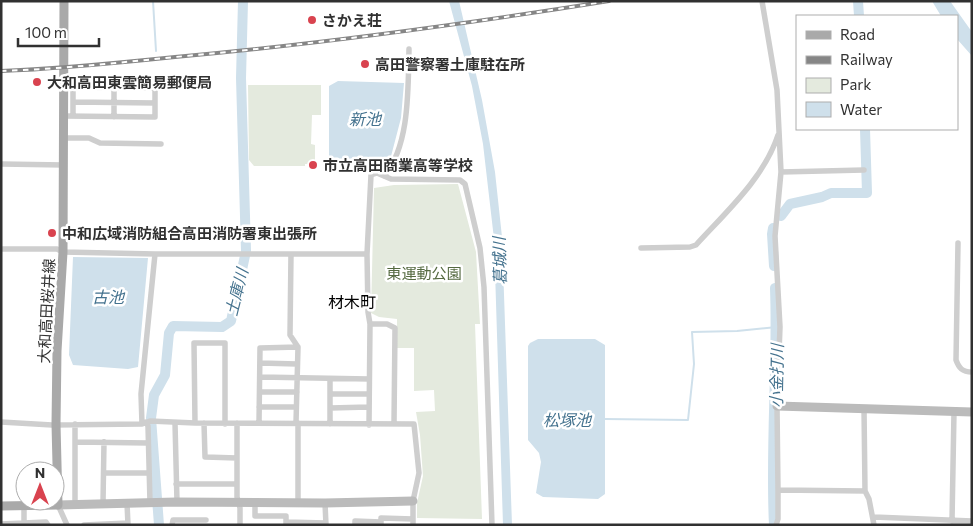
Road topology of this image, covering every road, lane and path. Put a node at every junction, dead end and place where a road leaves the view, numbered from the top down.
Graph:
1 (64, 1) edge
2 (762, 1) edge
3 (408, 49) dead end
4 (68, 87) junction
5 (114, 88) junction
6 (73, 102) junction
7 (114, 102) junction
8 (155, 103) junction
9 (69, 116) junction
10 (114, 117) junction
11 (780, 131) junction
12 (64, 138) junction
13 (161, 144) dead end
14 (1, 164) edge
15 (64, 165) junction
16 (864, 170) dead end
17 (781, 172) junction
18 (384, 176) junction
19 (958, 243) dead end
20 (641, 248) dead end
21 (1, 249) edge
22 (63, 252) junction
23 (155, 254) junction
24 (291, 254) junction
25 (367, 254) junction
26 (370, 324) junction
27 (298, 347) junction
28 (260, 363) junction
29 (297, 364) junction
30 (972, 372) edge
31 (260, 377) junction
32 (297, 378) junction
33 (330, 379) junction
34 (369, 379) junction
35 (260, 392) junction
36 (297, 392) junction
37 (330, 394) junction
38 (369, 394) junction
39 (777, 406) junction
40 (296, 407) junction
41 (369, 407) junction
42 (259, 408) junction
43 (330, 408) junction
44 (864, 408) junction
45 (954, 412) junction
46 (972, 412) edge
47 (1, 422) edge
48 (146, 422) junction
49 (173, 422) junction
50 (204, 423) junction
51 (237, 423) junction
52 (259, 423) junction
53 (297, 423) junction
54 (56, 424) junction
55 (75, 424) junction
56 (195, 424) junction
57 (225, 424) junction
58 (330, 424) junction
59 (394, 424) junction
60 (369, 425) junction
61 (75, 442) junction
62 (104, 442) junction
63 (148, 443) junction
64 (237, 458) junction
65 (57, 461) edge
66 (104, 473) junction
67 (149, 473) junction
68 (176, 484) junction
69 (237, 484) junction
70 (778, 490) junction
71 (865, 491) junction
72 (413, 501) junction
73 (176, 502) junction
74 (255, 502) junction
75 (298, 502) junction
76 (150, 503) junction
77 (239, 503) junction
78 (325, 503) junction
79 (104, 504) junction
80 (127, 504) junction
81 (65, 505) edge
82 (75, 505) junction
83 (1, 506) edge
84 (15, 506) edge
85 (24, 511) edge
86 (61, 511) edge
87 (269, 516) junction
88 (874, 517) junction
89 (206, 520) dead end
90 (952, 521) junction
91 (972, 521) edge
92 (196, 522) edge
93 (413, 522) edge
94 (286, 523) edge
95 (381, 523) edge
96 (1, 524) edge
97 (24, 524) edge
98 (128, 524) edge
99 (326, 524) edge
100 (48, 525) edge
101 (67, 525) edge
102 (84, 525) edge
103 (172, 525) edge
104 (240, 525) edge
105 (269, 525) edge
106 (355, 525) edge
107 (492, 525) edge
108 (776, 525) edge
109 (874, 525) edge

1 - 4 main road, 大和高田桜井線
2 - 11 street
3 - 18 street
4 - 5 street
4 - 6 street
4 - 9 main road, 大和高田桜井線
5 - 7 street
5 - 8 street
6 - 7 street
6 - 9 street
7 - 8 street
7 - 10 street
8 - 10 street
9 - 10 street
9 - 12 main road, 大和高田桜井線
11 - 17 street
11 - 20 street
12 - 13 street
12 - 15 main road, 大和高田桜井線
14 - 15 street
15 - 22 main road, 大和高田桜井線
16 - 17 street
17 - 39 street
18 - 25 street
18 - 107 street
19 - 30 street
21 - 22 street
22 - 23 street
22 - 54 main road, 大和高田桜井線
23 - 24 street
23 - 48 street
24 - 25 street
24 - 27 street
25 - 26 street
26 - 34 street
26 - 59 street
27 - 28 street
27 - 29 street
28 - 29 street
28 - 31 street
29 - 32 street
31 - 32 street
31 - 35 street
32 - 33 street
32 - 36 street
33 - 34 street
33 - 37 street
34 - 38 street
35 - 36 street
35 - 42 street
36 - 40 street
37 - 38 street
37 - 43 street
38 - 41 street
39 - 44 street
39 - 70 street
40 - 42 street
40 - 53 street
41 - 43 street
41 - 60 street
42 - 52 street
43 - 58 street
44 - 45 street
44 - 71 street
45 - 46 street
45 - 90 street
47 - 54 street
48 - 49 street
48 - 55 street
48 - 63 street
49 - 56 street
49 - 68 street
50 - 56 street
50 - 57 street
50 - 64 street
51 - 52 street
51 - 57 street
51 - 64 street
52 - 53 street
53 - 58 street
53 - 75 street
54 - 55 street
54 - 65 main road, 大和高田桜井線
55 - 61 street
56 - 57 street
58 - 60 street
59 - 60 street
59 - 72 street
61 - 62 street
61 - 82 street
62 - 63 street
62 - 66 street
63 - 67 street
64 - 69 street
66 - 67 street
66 - 79 street
67 - 76 street
68 - 69 street
68 - 73 street
69 - 77 street
70 - 71 street
70 - 108 street
71 - 88 street
72 - 78 street
72 - 93 street
73 - 76 street
73 - 77 street
74 - 75 street
74 - 77 street
74 - 87 street
75 - 78 street
76 - 80 street
77 - 104 street
78 - 99 street
79 - 80 street
79 - 82 street
80 - 98 street
81 - 82 street
83 - 84 main road
85 - 97 street
86 - 101 street
87 - 94 street
87 - 105 street
88 - 90 street
88 - 109 street
89 - 92 street
90 - 91 street
92 - 103 street
93 - 95 street
94 - 99 street
95 - 106 street
96 - 97 street
97 - 100 street
98 - 102 street

